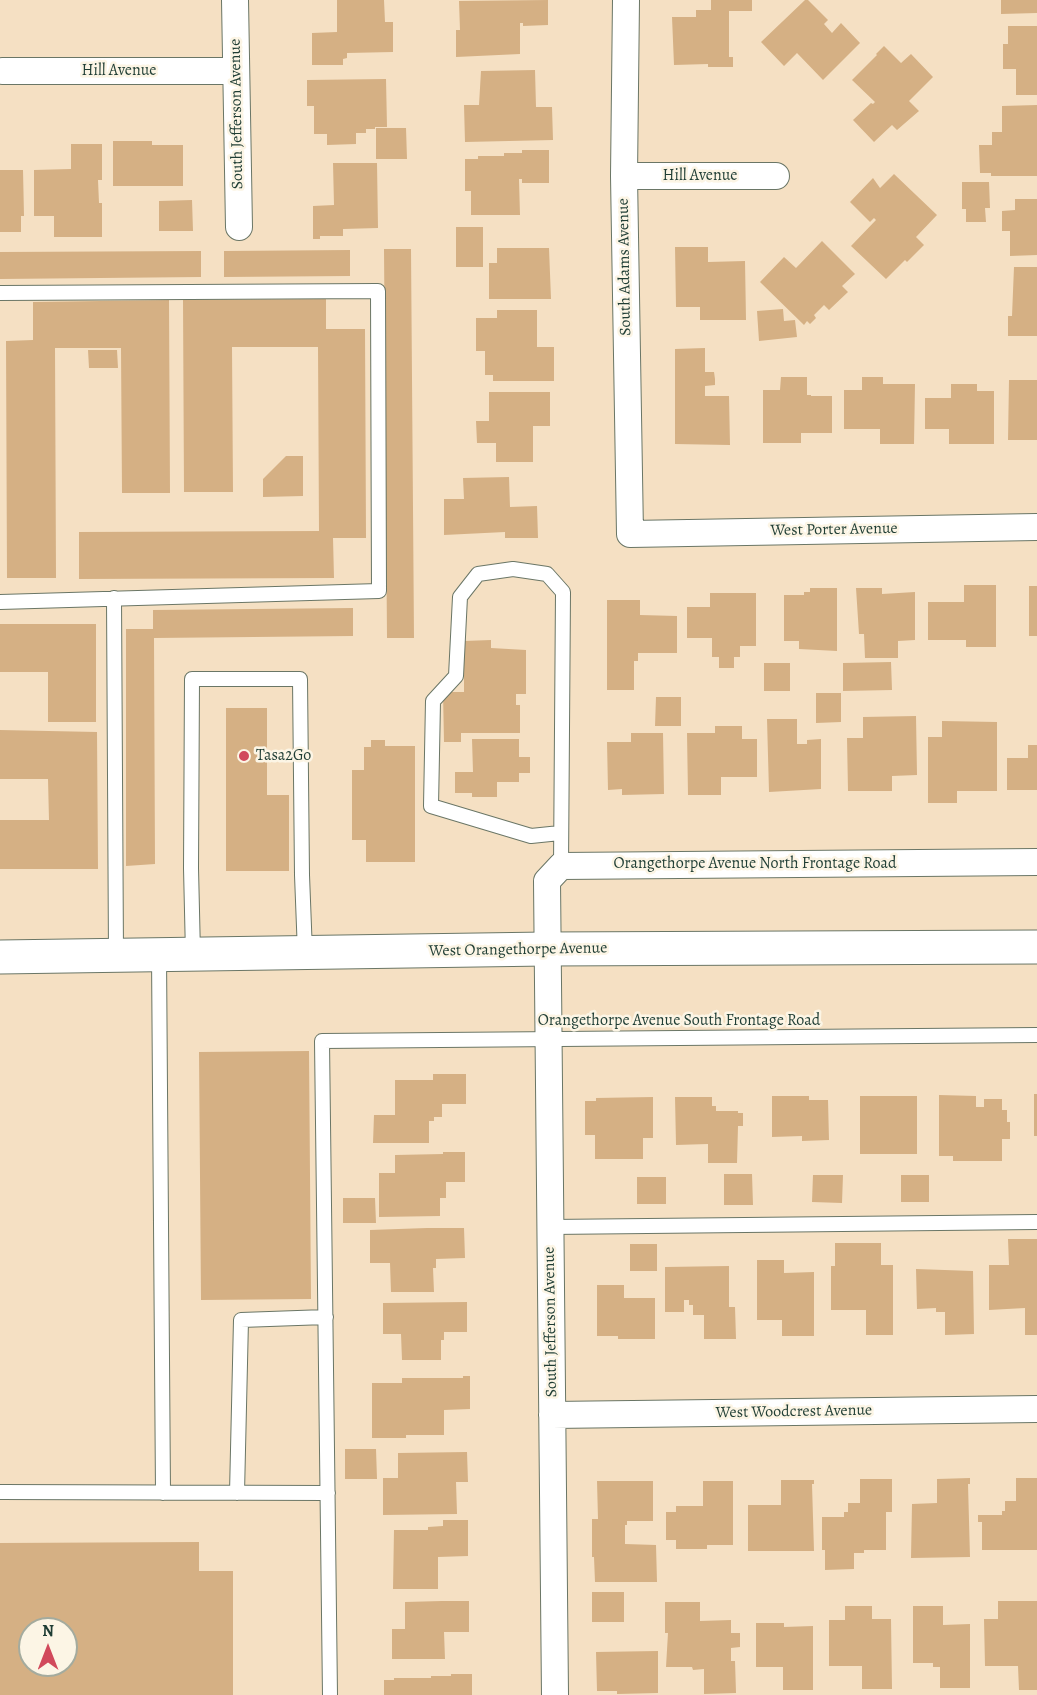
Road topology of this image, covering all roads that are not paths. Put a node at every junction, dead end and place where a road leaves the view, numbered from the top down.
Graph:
1 (235, 0) edge
2 (626, 0) edge
3 (2, 71) dead end
4 (236, 71) junction
5 (624, 177) junction
6 (776, 177) dead end
7 (240, 227) dead end
8 (0, 293) edge
9 (1037, 527) edge
10 (630, 534) joint
11 (114, 598) junction
12 (0, 602) edge
13 (560, 833) junction
14 (1037, 862) edge
15 (561, 866) junction
16 (1037, 947) edge
17 (546, 949) junction
18 (305, 953) junction
19 (193, 954) junction
20 (116, 955) junction
21 (159, 955) junction
22 (0, 957) edge
23 (1037, 1035) edge
24 (548, 1038) junction
25 (1037, 1222) edge
26 (550, 1227) junction
27 (326, 1317) junction
28 (1037, 1409) edge
29 (552, 1415) junction
30 (0, 1492) edge
31 (164, 1493) junction
32 (237, 1493) junction
33 (328, 1493) junction
34 (330, 1695) edge
35 (555, 1695) edge

1 - 4 street, South Jefferson Avenue
2 - 5 street, South Adams Avenue
3 - 4 street, Hill Avenue
4 - 7 street, South Jefferson Avenue
5 - 6 street, Hill Avenue
5 - 10 street, South Adams Avenue
8 - 11 lane
9 - 10 street, West Porter Avenue
11 - 12 lane
11 - 20 lane
13 - 13 lane
13 - 15 lane
14 - 15 street, Orangethorpe Avenue North Frontage Road
15 - 17 street
16 - 17 main road, West Orangethorpe Avenue
17 - 18 main road, West Orangethorpe Avenue
17 - 24 street, South Jefferson Avenue
18 - 19 main road, West Orangethorpe Avenue
18 - 19 lane
19 - 21 main road, West Orangethorpe Avenue
20 - 21 main road, West Orangethorpe Avenue
20 - 22 main road, West Orangethorpe Avenue
21 - 31 lane
23 - 24 lane, Orangethorpe Avenue South Frontage Road
24 - 26 street, South Jefferson Avenue
24 - 27 lane, Orangethorpe Avenue South Frontage Road
25 - 26 lane
26 - 29 street, South Jefferson Avenue
27 - 32 lane
27 - 33 lane
28 - 29 street, West Woodcrest Avenue
29 - 35 street, South Jefferson Avenue
30 - 31 lane
31 - 32 lane
32 - 33 lane
33 - 34 lane

